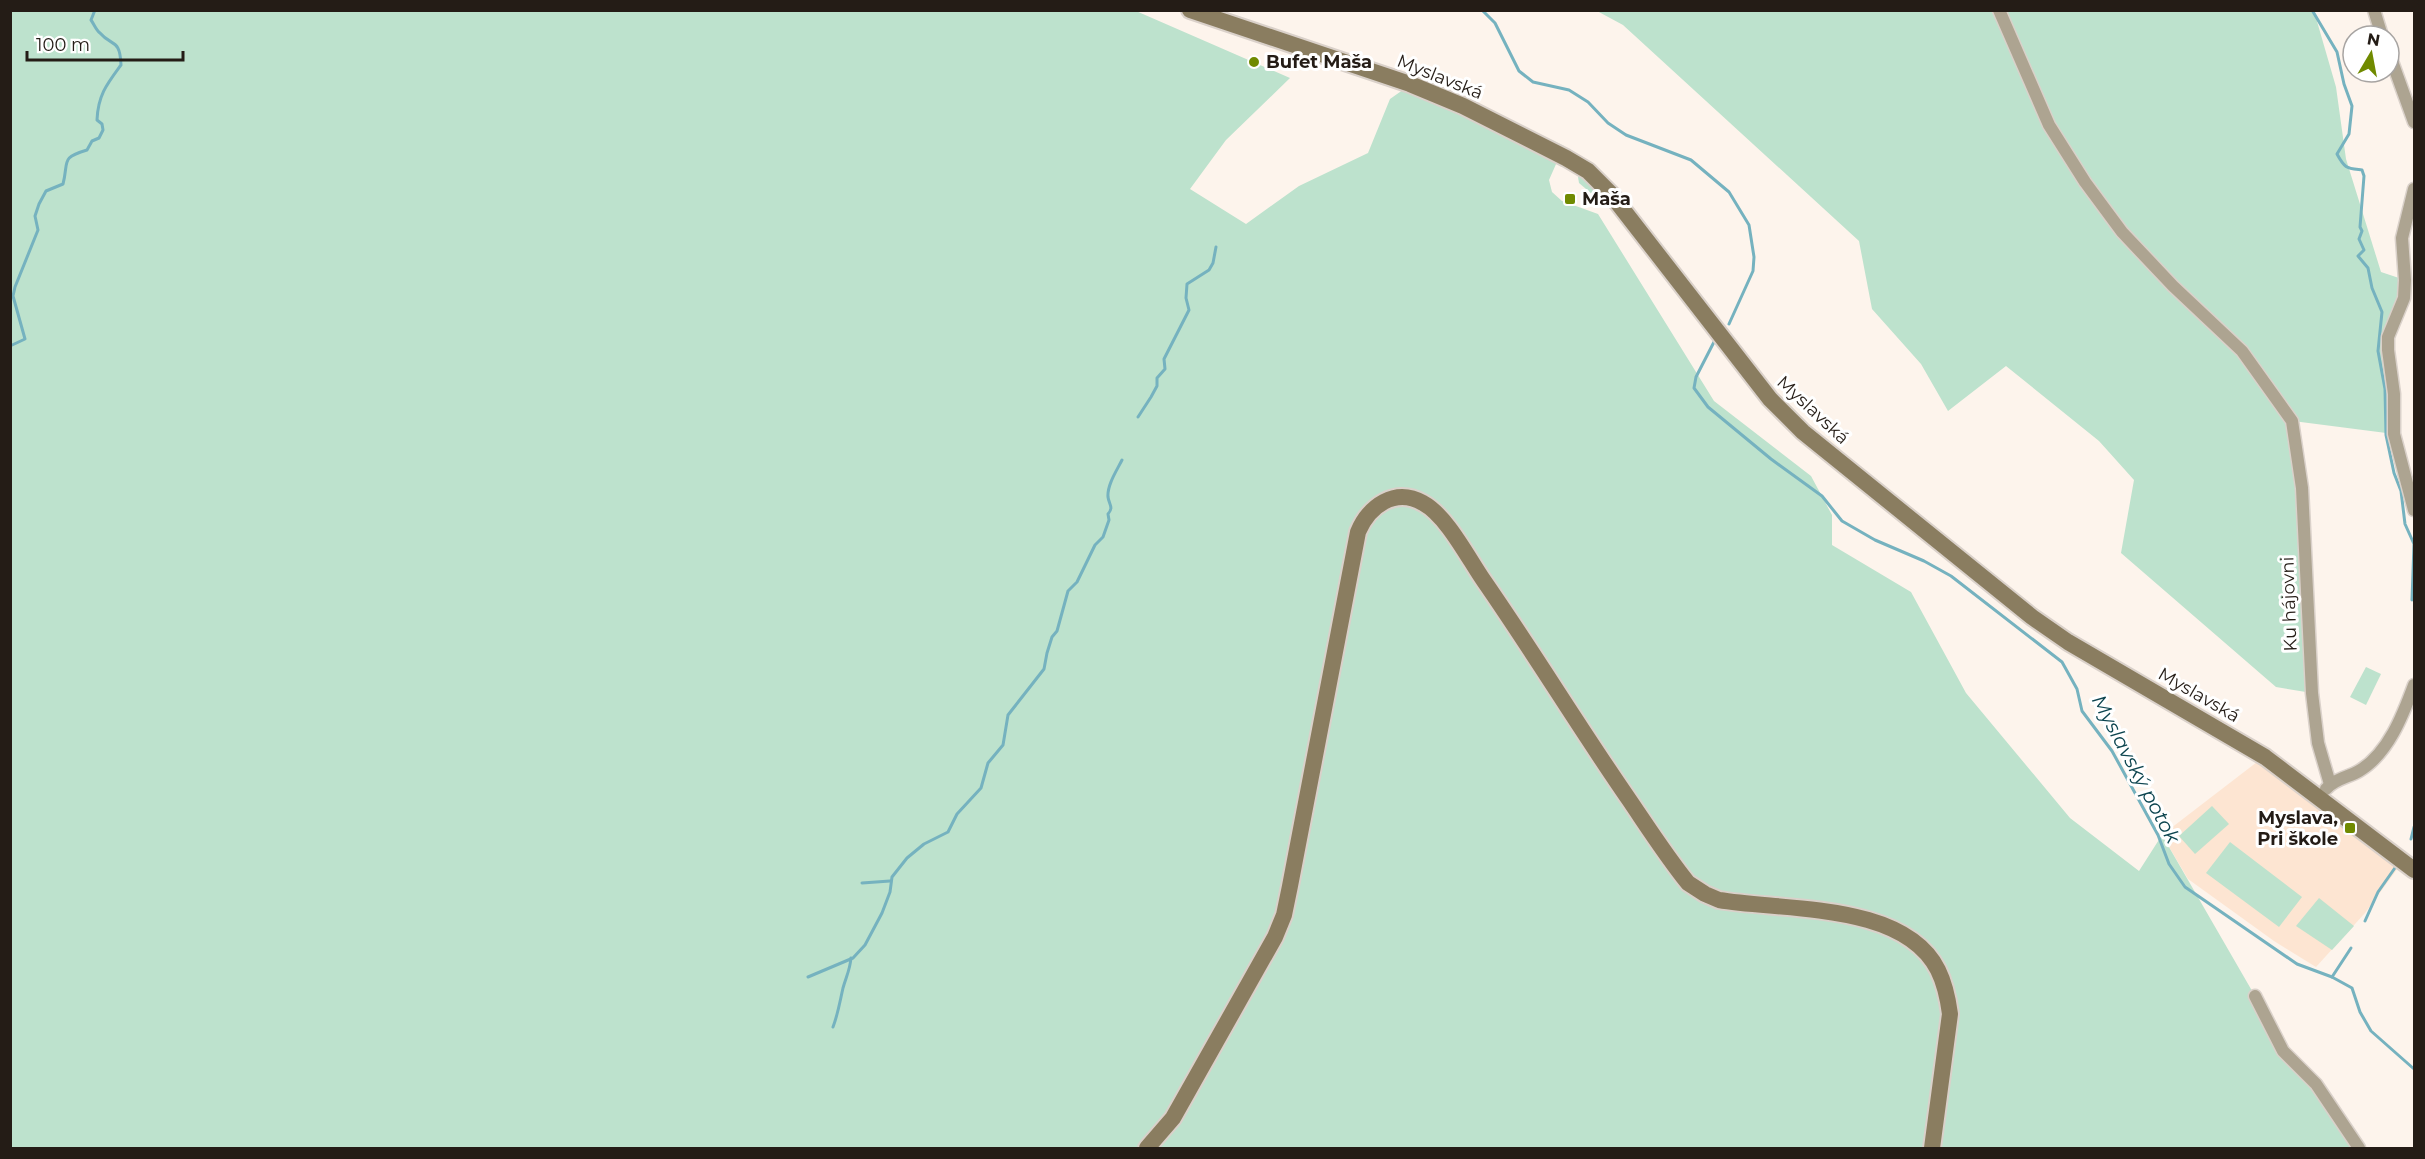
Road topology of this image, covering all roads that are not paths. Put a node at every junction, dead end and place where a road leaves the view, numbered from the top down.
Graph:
1 (1190, 10) edge
2 (1999, 10) edge
3 (2401, 84) edge
4 (2415, 122) edge
5 (2415, 189) edge
6 (2415, 510) edge
7 (2415, 685) edge
8 (2325, 790) junction
9 (2415, 870) edge
10 (2255, 996) dead end
11 (1147, 1149) edge
12 (1932, 1149) edge
13 (2359, 1149) edge

1 - 8 street, Myslavská
2 - 8 street, Ku hájovni
3 - 4 street
5 - 6 street
7 - 8 street
8 - 9 street, Myslavská
10 - 13 street
11 - 12 street

